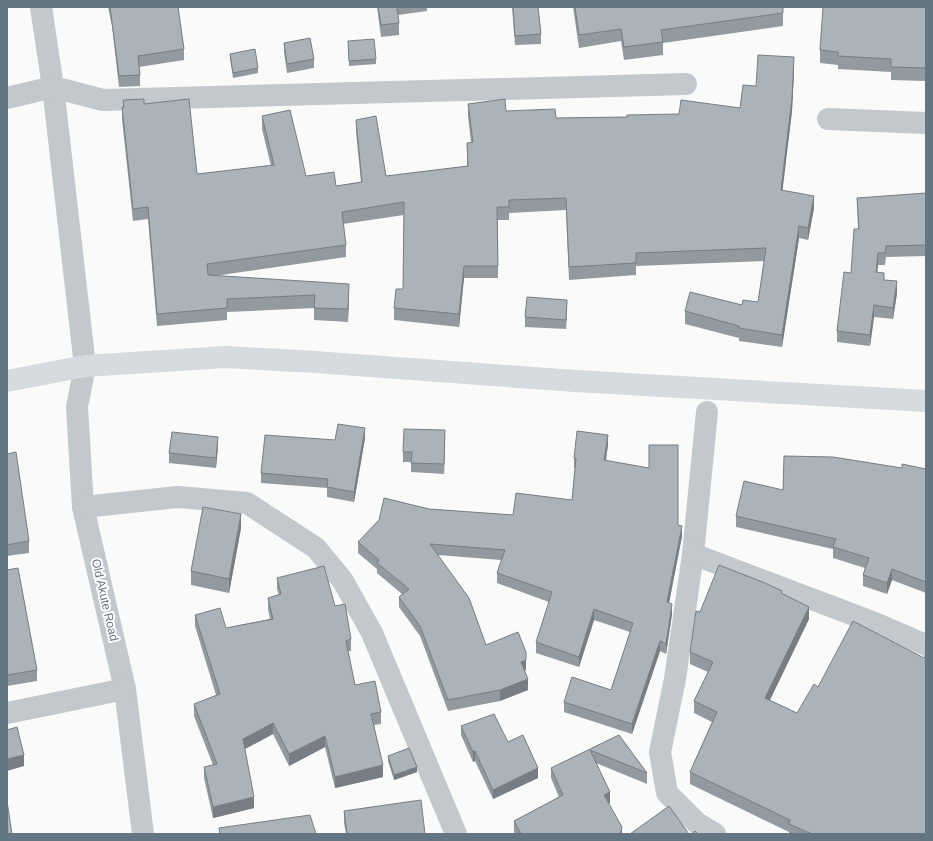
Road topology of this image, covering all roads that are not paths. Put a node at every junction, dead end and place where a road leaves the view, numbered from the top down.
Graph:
1 (41, 7) edge
2 (686, 84) dead end
3 (53, 87) junction
4 (7, 98) edge
5 (828, 120) dead end
6 (926, 123) edge
7 (85, 366) junction
8 (7, 381) edge
9 (926, 401) edge
10 (707, 412) dead end
11 (83, 507) junction
12 (692, 554) junction
13 (926, 646) edge
14 (125, 688) junction
15 (7, 713) edge
16 (143, 834) edge
17 (456, 834) edge
18 (716, 834) edge

1 - 3 street, Old Akute Road
2 - 3 street
3 - 4 street
3 - 7 street, Old Akute Road
5 - 6 street
7 - 8 main road
7 - 9 main road
7 - 11 street, Old Akute Road
10 - 12 street
11 - 14 street, Old Akute Road
11 - 17 street
12 - 13 street
12 - 18 street
14 - 15 street
14 - 16 street, Old Akute Road

